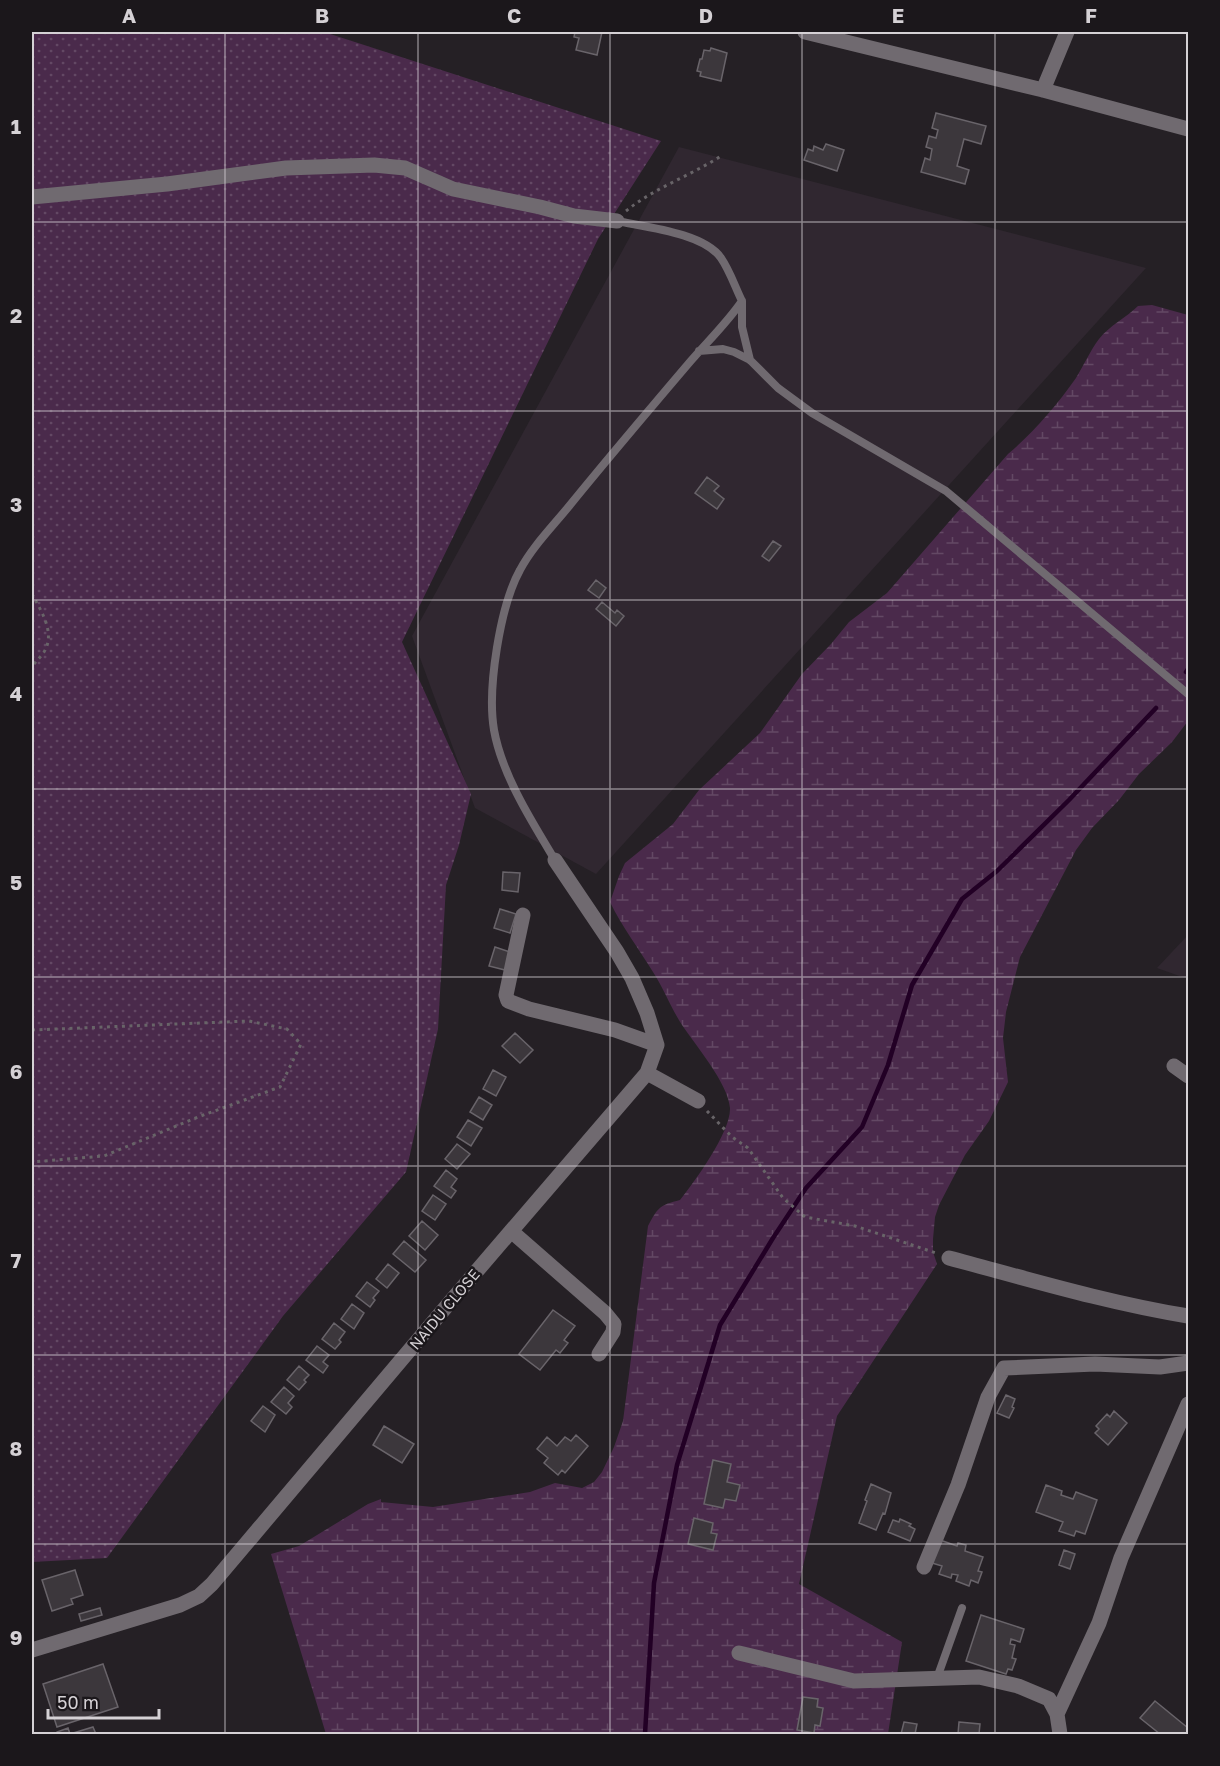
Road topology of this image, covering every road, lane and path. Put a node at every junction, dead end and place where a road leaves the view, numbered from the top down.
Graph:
1 (805, 32) edge
2 (1067, 32) edge
3 (822, 34) edge
4 (1042, 90) junction
5 (1188, 129) edge
6 (721, 156) dead end
7 (32, 197) edge
8 (616, 221) junction
9 (742, 301) junction
10 (699, 351) junction
11 (750, 360) junction
12 (32, 594) edge
13 (32, 667) edge
14 (1188, 694) edge
15 (555, 861) joint
16 (523, 915) dead end
17 (32, 1030) edge
18 (657, 1045) junction
19 (1174, 1066) dead end
20 (647, 1073) junction
21 (1188, 1076) edge
22 (698, 1101) joint
23 (32, 1162) edge
24 (511, 1231) junction
25 (949, 1258) joint
26 (1188, 1316) edge
27 (599, 1354) dead end
28 (1188, 1363) edge
29 (1188, 1404) edge
30 (924, 1567) dead end
31 (962, 1608) dead end
32 (32, 1650) edge
33 (739, 1653) dead end
34 (937, 1678) junction
35 (1057, 1714) junction
36 (1060, 1734) edge

1 - 3 street
2 - 4 street
3 - 4 street
4 - 5 street
6 - 8 path
7 - 8 street
8 - 9 lane
9 - 10 lane
9 - 11 lane
10 - 11 lane
10 - 15 lane
11 - 14 lane
12 - 13 path
15 - 18 street
16 - 18 street
17 - 23 path
18 - 20 street, NAIDU CLOSE
19 - 21 street
20 - 22 street
20 - 24 street, NAIDU CLOSE
22 - 25 path
24 - 27 street
24 - 32 street, NAIDU CLOSE
25 - 26 street
28 - 30 street
29 - 35 street
31 - 34 lane
33 - 34 street
34 - 35 street
35 - 36 street

